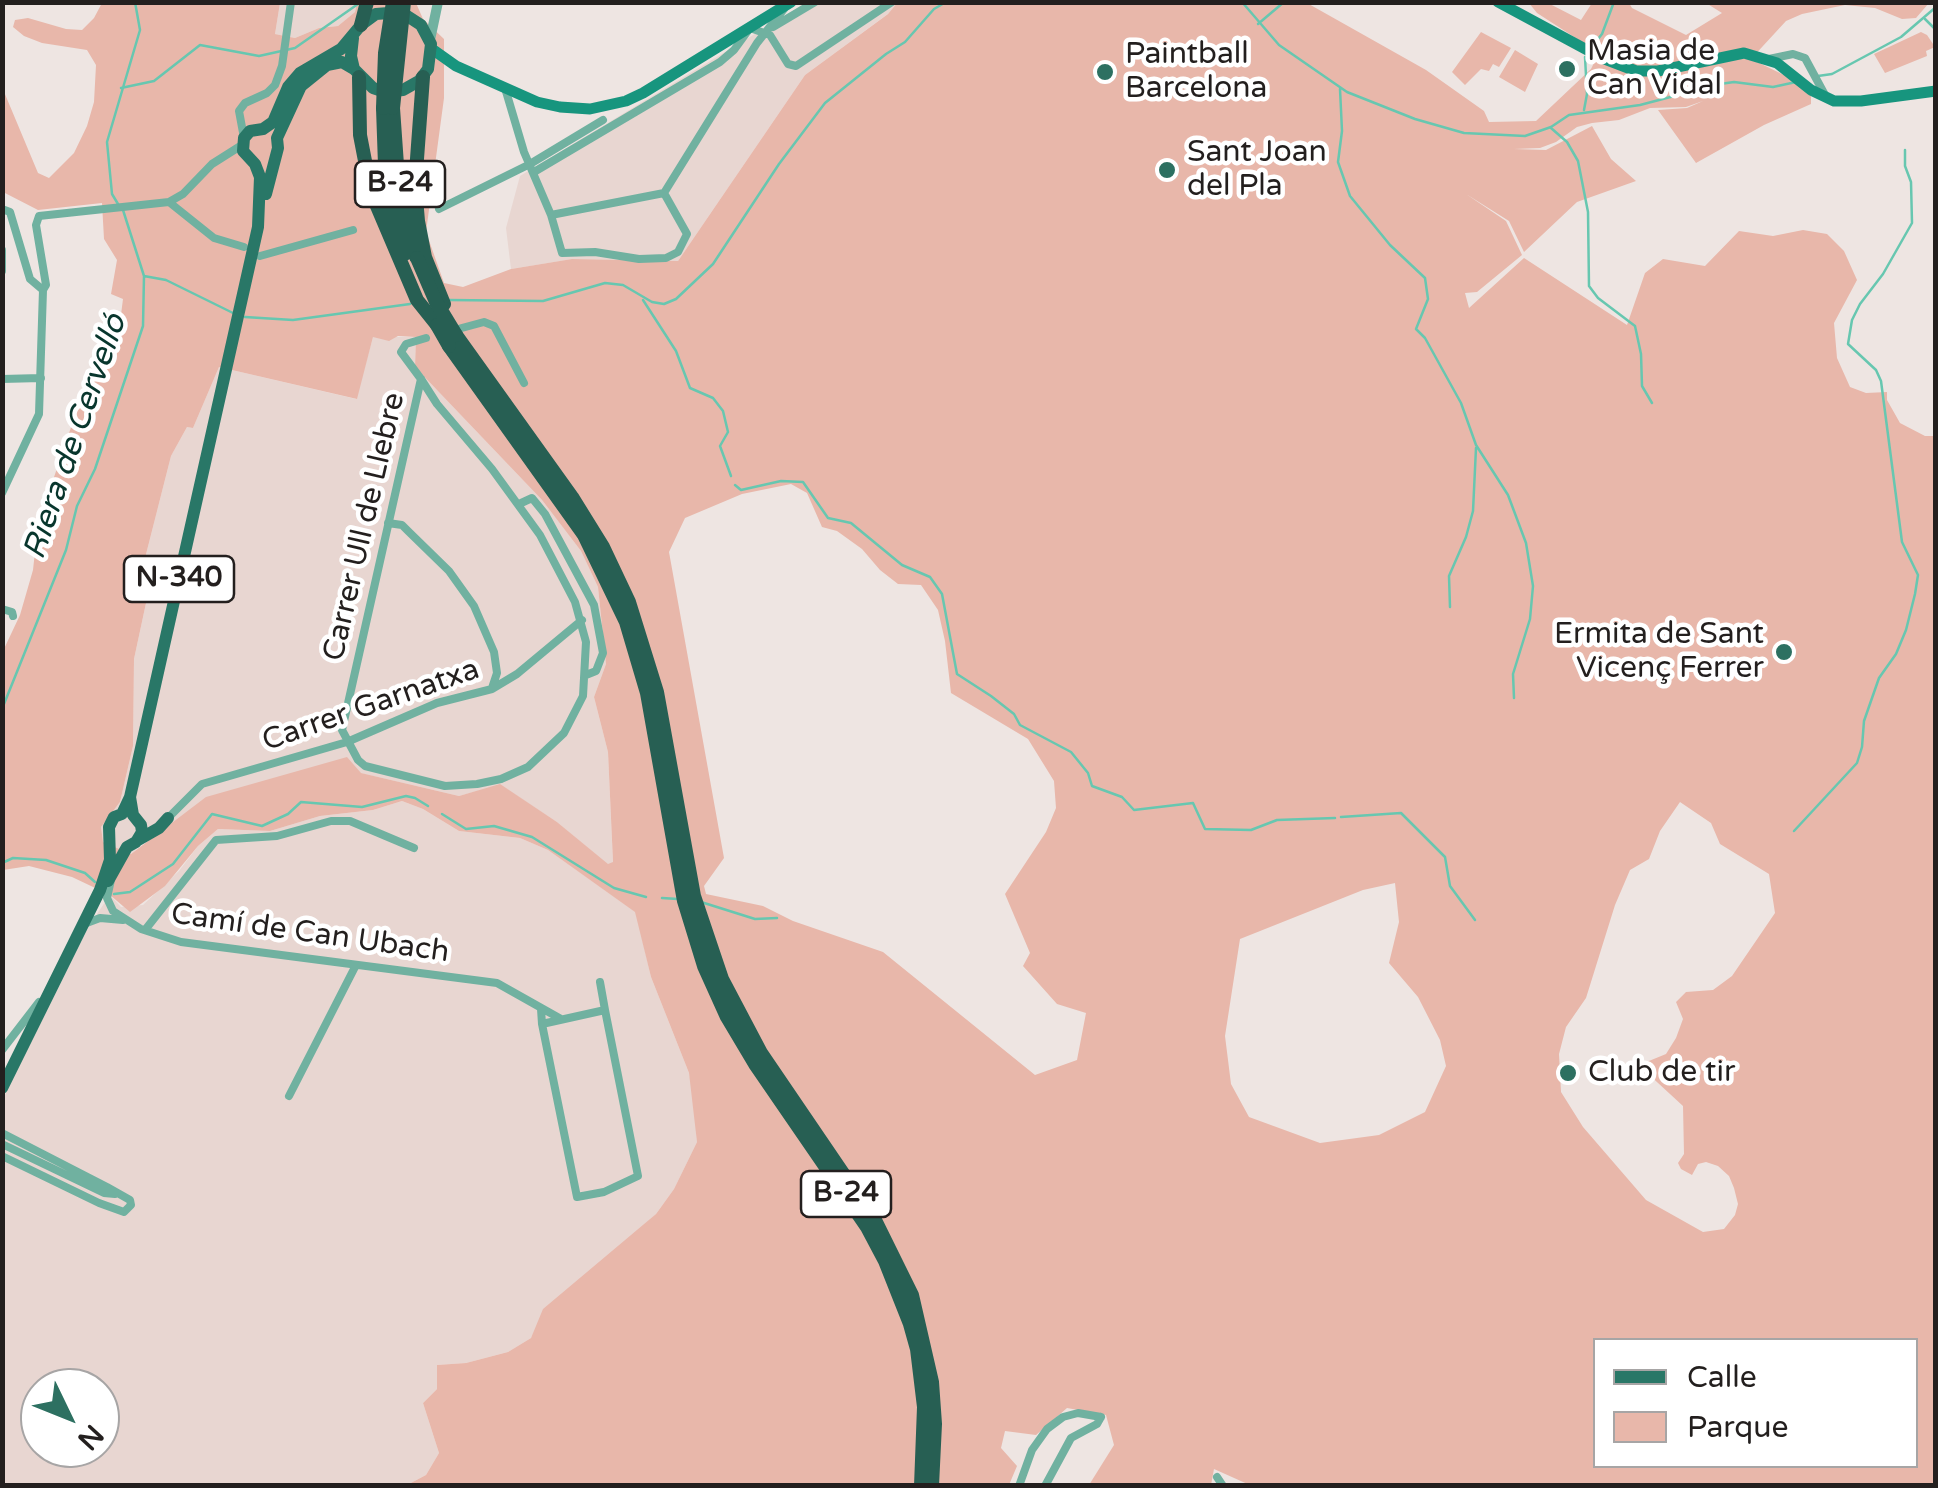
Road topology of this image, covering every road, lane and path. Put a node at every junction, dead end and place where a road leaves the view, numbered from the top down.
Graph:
1 (291, 2) edge
2 (367, 2) edge
3 (393, 2) edge
4 (404, 2) edge
5 (815, 2) edge
6 (892, 2) edge
7 (1498, 2) edge
8 (438, 3) edge
9 (789, 4) edge
10 (412, 17) junction
11 (750, 28) junction
12 (357, 32) junction
13 (765, 32) junction
14 (431, 44) junction
15 (1768, 59) junction
16 (720, 62) junction
17 (282, 63) junction
18 (456, 66) junction
19 (741, 68) junction
20 (300, 73) junction
21 (357, 73) junction
22 (424, 76) junction
23 (1815, 86) junction
24 (505, 88) junction
25 (1933, 91) edge
26 (530, 99) junction
27 (388, 108) junction
28 (603, 120) dead end
29 (516, 122) junction
30 (249, 133) junction
31 (276, 138) junction
32 (224, 158) junction
33 (274, 159) junction
34 (251, 162) junction
35 (532, 168) junction
36 (664, 194) junction
37 (169, 202) junction
38 (2, 209) edge
39 (439, 209) dead end
40 (551, 215) junction
41 (259, 222) junction
42 (353, 230) dead end
43 (244, 247) dead end
44 (2, 250) edge
45 (411, 258) junction
46 (251, 266) junction
47 (2, 271) edge
48 (41, 285) junction
49 (456, 335) junction
50 (426, 338) dead end
51 (41, 378) junction
52 (2, 379) edge
53 (421, 380) junction
54 (524, 383) dead end
55 (437, 404) junction
56 (415, 407) junction
57 (2, 493) edge
58 (520, 504) junction
59 (388, 523) junction
60 (594, 605) junction
61 (580, 617) junction
62 (586, 674) junction
63 (492, 689) junction
64 (347, 742) junction
65 (131, 816) junction
66 (168, 818) junction
67 (414, 848) dead end
68 (124, 851) junction
69 (101, 895) junction
70 (125, 920) junction
71 (84, 924) junction
72 (697, 928) junction
73 (145, 930) junction
74 (356, 965) junction
75 (600, 982) dead end
76 (54, 983) junction
77 (541, 1009) junction
78 (604, 1010) junction
79 (561, 1019) junction
80 (542, 1024) junction
81 (2, 1050) edge
82 (2, 1088) edge
83 (289, 1096) dead end
84 (2, 1133) edge
85 (2, 1146) edge
86 (2, 1156) edge
87 (119, 1194) junction
88 (113, 1207) junction
89 (921, 1486) edge
90 (932, 1486) edge
91 (1019, 1486) edge
92 (1046, 1486) edge

1 - 17 street
2 - 12 highway
3 - 27 highway, B-24, bridge
4 - 27 highway, B-24, bridge
5 - 13 street
6 - 13 street
7 - 15 main road
8 - 10 street
8 - 14 street
9 - 11 main road
9 - 13 street
10 - 12 main road
10 - 14 main road
11 - 13 street
11 - 16 street
11 - 26 main road
12 - 20 main road
12 - 21 main road
13 - 19 street
14 - 18 main road
14 - 22 main road
15 - 23 main road
15 - 23 street
16 - 19 street
16 - 35 street
17 - 20 street
17 - 30 street
18 - 22 main road
18 - 24 main road
19 - 36 street
20 - 30 main road
21 - 22 main road
21 - 31 main road
21 - 45 highway
22 - 45 highway
23 - 25 main road
24 - 26 main road
24 - 29 street
26 - 29 street
27 - 45 highway, B-24
28 - 35 street
29 - 35 street
30 - 31 main road
30 - 32 street
30 - 34 main road
31 - 33 main road
32 - 34 street
32 - 37 street
33 - 34 main road
33 - 41 main road
34 - 41 main road
35 - 39 street
35 - 40 street
36 - 40 street
36 - 40 street
37 - 43 street
37 - 48 street
38 - 48 street
41 - 46 main road
42 - 46 street
44 - 47 street
45 - 49 highway, B-24, bridge
45 - 49 highway, B-24, bridge
46 - 65 main road, N-340
48 - 51 street
49 - 54 street
49 - 72 highway, B-24
50 - 53 street
51 - 52 street
51 - 57 street
53 - 55 street
53 - 56 street, Carrer Ull de Llebre
55 - 56 street
55 - 58 street
56 - 59 street, Carrer Ull de Llebre
58 - 60 street
58 - 61 street
59 - 63 street
59 - 64 street, Carrer Ull de Llebre
60 - 61 street, Carrer Garnatxa
60 - 62 street
61 - 62 street
61 - 63 street, Carrer Garnatxa
62 - 64 street
63 - 64 street, Carrer Garnatxa
64 - 66 street, Carrer Garnatxa
65 - 66 main road
65 - 68 main road, N-340
65 - 68 main road, N-340
66 - 68 main road
67 - 73 street
68 - 69 main road, N-340
68 - 69 main road, N-340
69 - 70 street, Camí de Can Ubach
69 - 71 main road, N-340
70 - 71 street
70 - 73 street, Camí de Can Ubach
71 - 76 main road, N-340
72 - 89 highway, B-24
72 - 90 highway, B-24
73 - 74 street, Camí de Can Ubach
74 - 77 street, Camí de Can Ubach
74 - 83 street
75 - 78 street
76 - 81 street
76 - 82 main road, N-340
77 - 79 street
77 - 80 street
78 - 79 street
78 - 80 street
79 - 80 street
84 - 87 street
85 - 87 street
85 - 88 street
86 - 88 street
87 - 88 street
91 - 92 street

